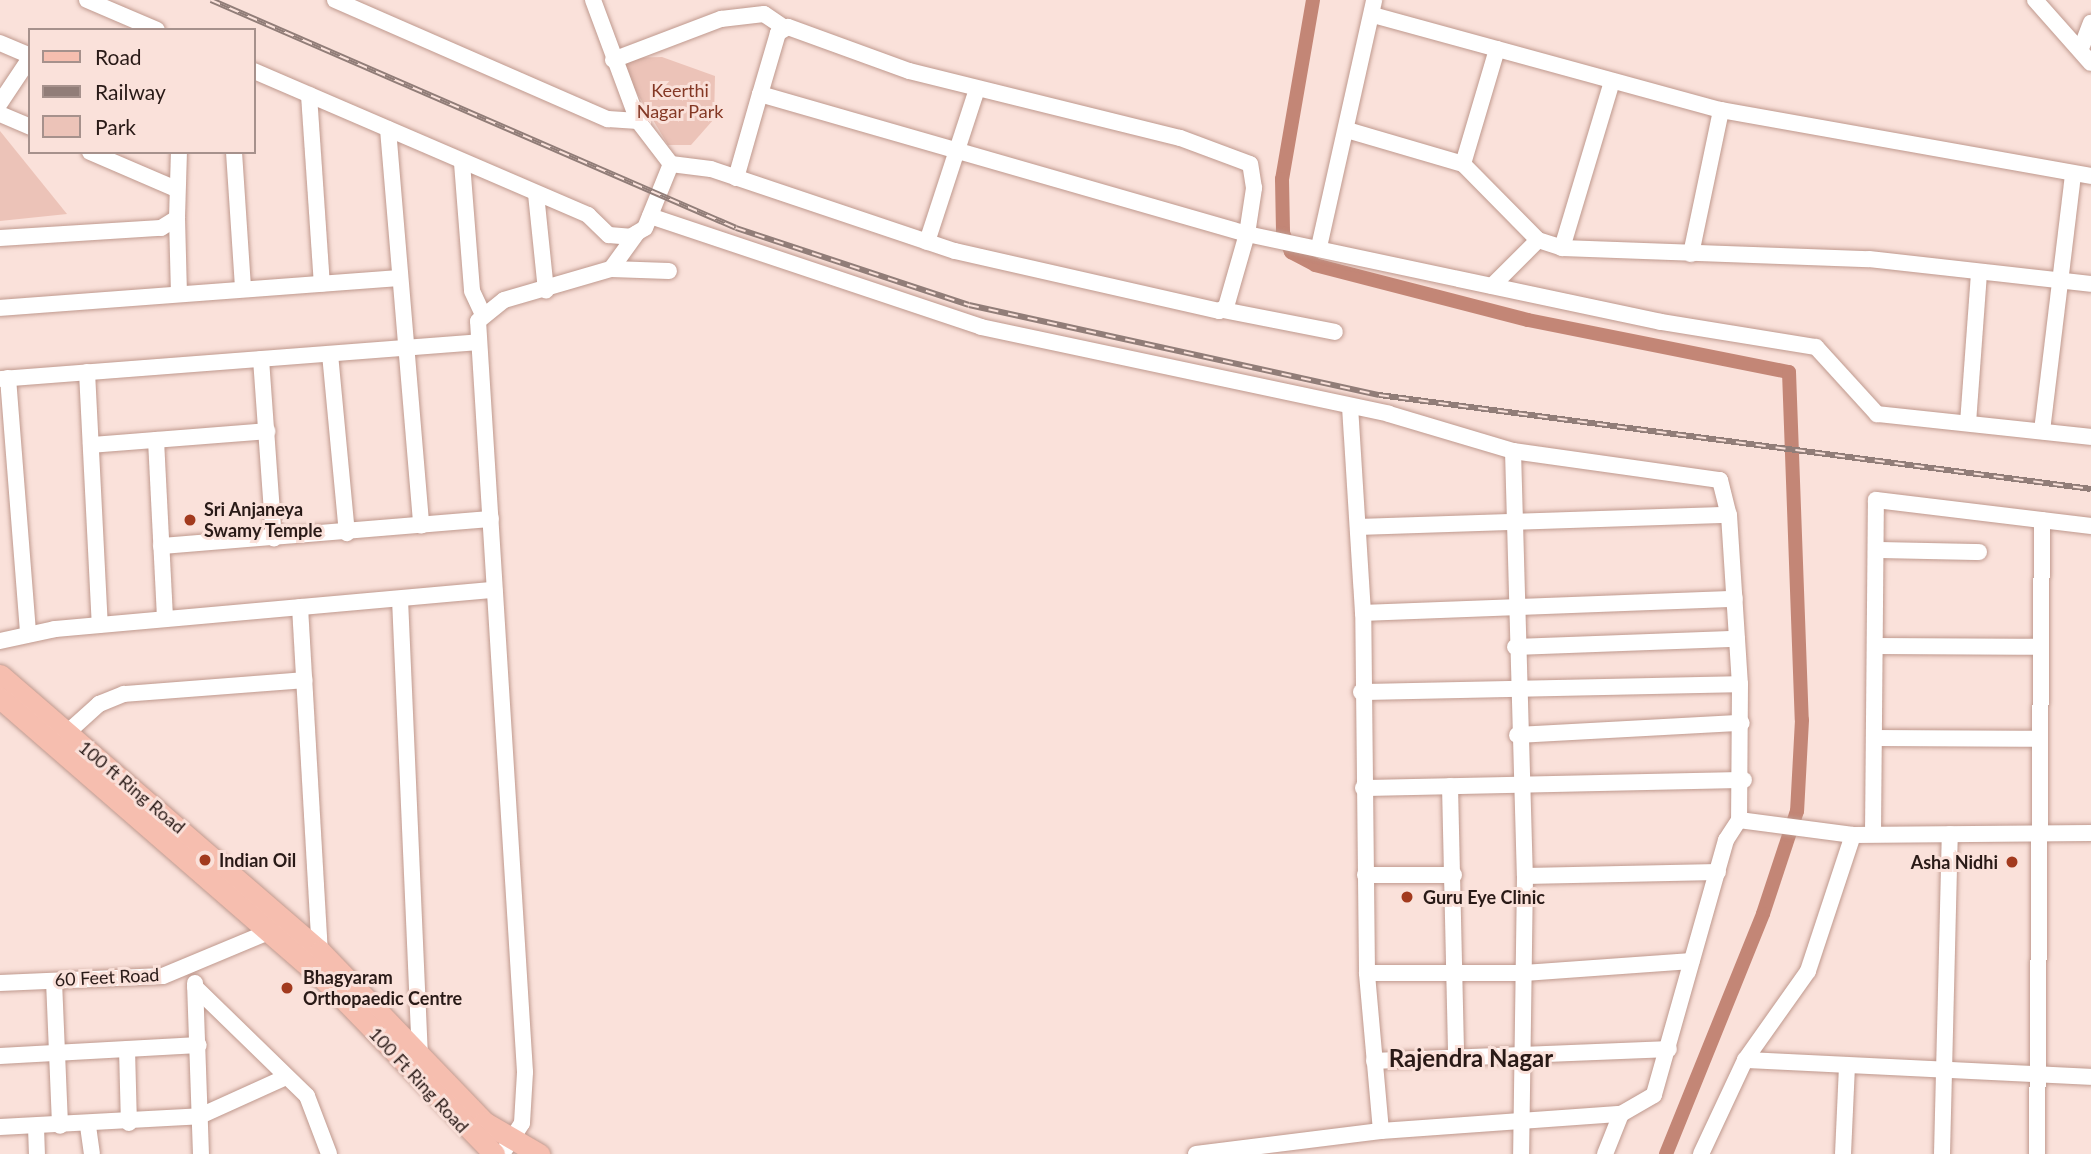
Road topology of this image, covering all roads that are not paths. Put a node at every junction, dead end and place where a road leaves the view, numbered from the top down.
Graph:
1 (87, 0) edge
2 (335, 0) edge
3 (593, 0) edge
4 (2035, 0) edge
5 (1374, 7) edge
6 (2091, 23) edge
7 (783, 27) junction
8 (152, 28) edge
9 (0, 43) edge
10 (1497, 49) junction
11 (2088, 55) edge
12 (28, 56) edge
13 (28, 60) edge
14 (613, 60) junction
15 (256, 72) edge
16 (1612, 80) junction
17 (977, 89) junction
18 (309, 94) junction
19 (760, 94) junction
20 (0, 103) edge
21 (1721, 110) junction
22 (0, 114) edge
23 (638, 121) junction
24 (28, 126) edge
25 (388, 129) junction
26 (1347, 130) junction
27 (95, 154) edge
28 (178, 154) edge
29 (234, 154) edge
30 (957, 154) junction
31 (462, 163) junction
32 (671, 164) junction
33 (1463, 164) junction
34 (2073, 175) junction
35 (2091, 176) edge
36 (736, 178) junction
37 (176, 189) junction
38 (536, 194) junction
39 (650, 216) junction
40 (177, 218) junction
41 (637, 233) junction
42 (1247, 234) junction
43 (0, 238) edge
44 (1538, 240) junction
45 (927, 243) junction
46 (1319, 247) junction
47 (1562, 248) junction
48 (1691, 254) junction
49 (611, 269) junction
50 (669, 271) dead end
51 (1979, 273) junction
52 (398, 278) junction
53 (2060, 280) junction
54 (323, 284) junction
55 (2091, 284) edge
56 (1492, 286) junction
57 (243, 289) junction
58 (546, 290) junction
59 (179, 294) junction
60 (0, 308) edge
61 (1223, 310) junction
62 (483, 315) junction
63 (1335, 331) dead end
64 (478, 342) junction
65 (404, 348) junction
66 (330, 354) junction
67 (261, 359) junction
68 (87, 372) junction
69 (4, 378) edge
70 (1350, 406) junction
71 (1968, 422) junction
72 (2042, 431) junction
73 (267, 432) junction
74 (2091, 437) edge
75 (156, 440) junction
76 (91, 445) junction
77 (1513, 452) junction
78 (1729, 515) junction
79 (491, 519) junction
80 (2042, 520) junction
81 (1515, 523) junction
82 (421, 526) junction
83 (2091, 526) edge
84 (1358, 527) junction
85 (347, 533) junction
86 (274, 539) junction
87 (161, 546) junction
88 (1876, 550) junction
89 (1979, 552) dead end
90 (494, 590) junction
91 (400, 599) junction
92 (1735, 599) junction
93 (300, 607) junction
94 (1514, 609) junction
95 (1363, 613) junction
96 (165, 619) junction
97 (100, 625) junction
98 (28, 634) junction
99 (1737, 639) junction
100 (0, 641) edge
101 (1875, 646) junction
102 (1515, 647) junction
103 (2040, 648) junction
104 (0, 676) edge
105 (304, 680) junction
106 (1740, 684) junction
107 (1516, 690) junction
108 (1361, 692) junction
109 (0, 698) edge
110 (1742, 723) junction
111 (68, 732) junction
112 (1517, 735) junction
113 (1874, 738) junction
114 (2039, 739) junction
115 (1744, 780) junction
116 (1523, 785) junction
117 (1450, 786) junction
118 (1363, 788) junction
119 (1739, 820) junction
120 (2091, 833) edge
121 (1873, 834) junction
122 (1950, 834) junction
123 (2038, 834) junction
124 (1853, 835) junction
125 (1718, 872) junction
126 (1454, 875) junction
127 (1365, 876) junction
128 (1525, 876) junction
129 (280, 928) junction
130 (320, 951) junction
131 (1692, 961) junction
132 (195, 963) junction
133 (1367, 973) junction
134 (1524, 973) junction
135 (1455, 974) junction
136 (54, 981) junction
137 (0, 983) edge
138 (195, 987) junction
139 (199, 1045) junction
140 (127, 1049) junction
141 (1669, 1049) junction
142 (56, 1054) junction
143 (419, 1055) junction
144 (1522, 1055) junction
145 (0, 1056) edge
146 (1456, 1057) junction
147 (1745, 1060) junction
148 (1374, 1061) junction
149 (1847, 1066) junction
150 (1941, 1073) junction
151 (2036, 1076) junction
152 (286, 1077) junction
153 (2091, 1077) edge
154 (1621, 1114) junction
155 (200, 1115) junction
156 (1525, 1121) junction
157 (129, 1123) junction
158 (60, 1126) junction
159 (88, 1126) junction
160 (0, 1127) edge
161 (36, 1127) junction
162 (1381, 1131) junction
163 (508, 1148) edge
164 (37, 1154) edge
165 (92, 1154) edge
166 (201, 1154) edge
167 (329, 1154) edge
168 (494, 1154) edge
169 (539, 1154) edge
170 (1196, 1154) edge
171 (1521, 1154) edge
172 (1605, 1154) edge
173 (1701, 1154) edge
174 (1843, 1154) edge
175 (1942, 1154) edge
176 (2037, 1154) edge

1 - 8 street
2 - 23 street
3 - 14 street
4 - 11 street
5 - 10 street
5 - 26 street
6 - 11 street
7 - 14 street
7 - 17 street
7 - 19 street
9 - 12 street
10 - 16 street
10 - 33 street
13 - 20 street
14 - 23 street
15 - 18 street
16 - 21 street
16 - 47 street
17 - 30 street
17 - 42 street
18 - 25 street
18 - 54 street
19 - 30 street
19 - 36 street
21 - 34 street
21 - 48 street
22 - 24 street
23 - 32 street
25 - 31 street
25 - 52 street
26 - 33 street
26 - 46 street
27 - 37 street
28 - 37 street
29 - 57 street
30 - 42 street
30 - 45 street
31 - 38 street
31 - 62 street
32 - 36 street
32 - 39 street
33 - 44 street
34 - 35 street
34 - 53 street
36 - 45 street
37 - 40 street
38 - 41 street
38 - 58 street
39 - 41 street
39 - 70 street
40 - 43 street
40 - 59 street
41 - 49 street
42 - 46 street
42 - 61 street
44 - 47 street
44 - 56 street
45 - 61 street
46 - 56 street
47 - 48 street
48 - 51 street
49 - 50 street
49 - 58 street
51 - 53 street
51 - 71 street
52 - 54 street
52 - 65 street
53 - 55 street
53 - 72 street
54 - 57 street
56 - 71 street
57 - 59 street
58 - 62 street
59 - 60 street
61 - 63 street
62 - 64 street
64 - 65 street
64 - 79 street
65 - 66 street
65 - 82 street
66 - 67 street
66 - 85 street
67 - 68 street
67 - 73 street
68 - 69 street
68 - 76 street
69 - 98 street
70 - 77 street
70 - 84 street
71 - 72 street
72 - 74 street
73 - 75 street
73 - 86 street
75 - 76 street
75 - 87 street
76 - 97 street
77 - 78 street
77 - 81 street
78 - 81 street
78 - 92 street
79 - 82 street
79 - 90 street
80 - 83 street
80 - 88 street
80 - 103 street
81 - 84 street
81 - 94 street
82 - 85 street
84 - 95 street
85 - 86 street
86 - 87 street
87 - 96 street
88 - 89 street
88 - 101 street
90 - 91 street
90 - 163 street
91 - 93 street
91 - 143 street
92 - 94 street
92 - 99 street
93 - 96 street
93 - 105 street
94 - 95 street
94 - 102 street
95 - 108 street
96 - 97 street
97 - 98 street
98 - 100 street
99 - 102 street
99 - 106 street
101 - 103 street
101 - 113 street
102 - 107 street
103 - 114 street
104 - 111 main road, 100 ft Ring Road
105 - 111 street
105 - 130 street
106 - 107 street
106 - 110 street
107 - 108 street
107 - 112 street
108 - 118 street
109 - 129 main road, 100 Ft Ring Road
110 - 112 street
110 - 115 street
111 - 129 main road, 100 ft Ring Road
112 - 116 street
113 - 114 street
113 - 121 street
114 - 123 street
115 - 116 street
115 - 119 street
116 - 117 street
116 - 128 street
117 - 118 street
117 - 126 street
118 - 127 street
119 - 124 street
119 - 125 street
120 - 123 street
121 - 122 street
121 - 124 street
122 - 123 street
122 - 150 street
123 - 151 street
124 - 147 street
125 - 128 street
125 - 131 street
126 - 127 street
126 - 135 street
127 - 133 street
128 - 134 street
129 - 130 main road, 100 ft Ring Road
129 - 132 street, 60 Feet Road
129 - 168 main road, 100 Ft Ring Road
130 - 143 main road, 100 ft Ring Road
131 - 134 street
131 - 141 street
132 - 136 street, 60 Feet Road
132 - 138 street
133 - 135 street
133 - 148 street
134 - 135 street
134 - 144 street
135 - 146 street
136 - 137 street, 60 Feet Road
136 - 142 street
138 - 139 street
138 - 152 street
139 - 140 street
139 - 155 street
140 - 142 street
140 - 157 street
141 - 144 street
141 - 154 street
142 - 145 street
142 - 158 street
143 - 163 main road, 100 ft Ring Road
144 - 146 street
144 - 156 street
146 - 148 street
147 - 149 street
147 - 173 street
148 - 162 street
149 - 150 street
149 - 174 street
150 - 151 street
150 - 175 street
151 - 153 street
151 - 176 street
152 - 155 street
152 - 167 street
154 - 156 street
154 - 172 street
155 - 157 street
155 - 166 street
156 - 162 street
156 - 171 street
157 - 159 street
158 - 159 street
158 - 161 street
159 - 165 street
160 - 161 street
161 - 164 street
162 - 170 street
163 - 169 main road, 100 ft Ring Road

